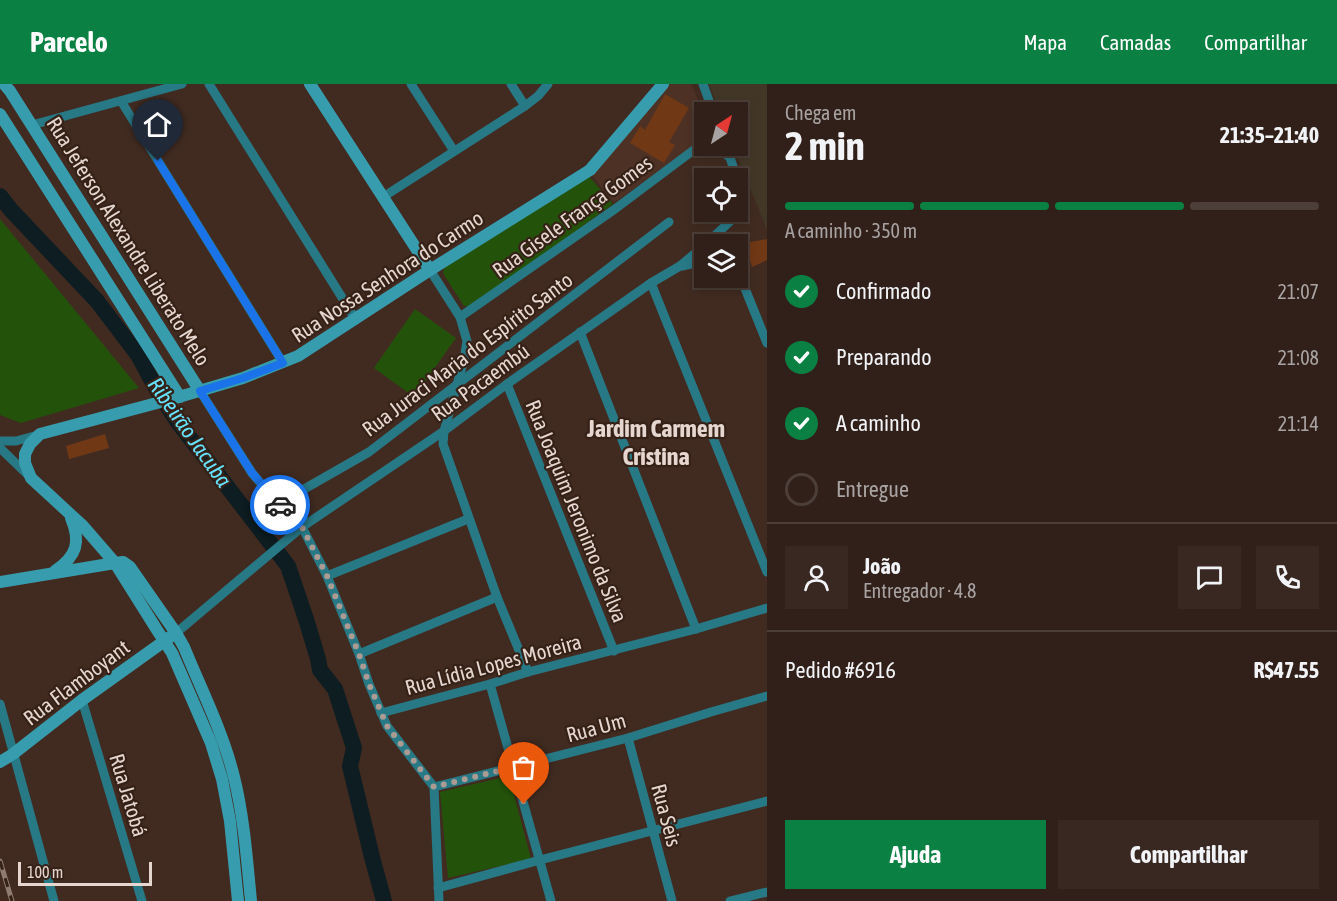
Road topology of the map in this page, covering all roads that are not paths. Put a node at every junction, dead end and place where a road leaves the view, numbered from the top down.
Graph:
1 (4, 84) edge
2 (182, 84) edge
3 (210, 84) edge
4 (310, 84) edge
5 (411, 84) edge
6 (511, 84) edge
7 (548, 84) edge
8 (663, 84) edge
9 (703, 84) edge
10 (121, 101) junction
11 (709, 102) edge
12 (525, 106) junction
13 (24, 113) junction
14 (3, 119) edge
15 (32, 125) junction
16 (39, 137) junction
17 (21, 147) junction
18 (694, 150) edge
19 (454, 151) junction
20 (728, 156) edge
21 (730, 158) joint
22 (734, 168) edge
23 (383, 197) junction
24 (669, 222) dead end
25 (731, 222) edge
26 (719, 234) edge
27 (420, 254) junction
28 (694, 255) edge
29 (694, 263) edge
30 (680, 266) junction
31 (430, 270) junction
32 (414, 281) junction
33 (651, 283) junction
34 (745, 288) edge
35 (460, 317) junction
36 (356, 320) junction
37 (580, 332) junction
38 (767, 343) edge
39 (283, 363) junction
40 (507, 384) junction
41 (457, 385) junction
42 (200, 391) junction
43 (176, 398) junction
44 (444, 431) junction
45 (40, 434) junction
46 (0, 441) edge
47 (0, 448) edge
48 (31, 478) junction
49 (279, 504) junction
50 (69, 514) junction
51 (468, 519) junction
52 (302, 527) junction
53 (115, 563) junction
54 (767, 572) edge
55 (52, 573) junction
56 (327, 576) junction
57 (0, 582) edge
58 (498, 597) junction
59 (767, 608) edge
60 (696, 629) junction
61 (176, 633) junction
62 (164, 642) junction
63 (614, 651) junction
64 (359, 654) junction
65 (528, 672) junction
66 (490, 684) junction
67 (767, 696) edge
68 (82, 700) junction
69 (0, 704) edge
70 (381, 713) junction
71 (628, 738) junction
72 (14, 754) junction
73 (0, 762) edge
74 (514, 767) junction
75 (434, 787) junction
76 (767, 801) edge
77 (652, 831) junction
78 (540, 860) junction
79 (438, 888) junction
80 (767, 892) edge
81 (54, 901) edge
82 (142, 901) edge
83 (238, 901) edge
84 (251, 901) edge
85 (439, 901) edge
86 (551, 901) edge
87 (672, 901) edge
88 (730, 901) edge

1 - 13 main road, Rua Jeferson Alexandre Liberato Melo
2 - 10 street
3 - 36 street
4 - 23 main road
5 - 19 street
6 - 12 street
7 - 12 street
8 - 31 main road, Rua Nossa Senhora do Carmo
9 - 11 street
10 - 15 street
10 - 39 street
12 - 19 street
13 - 14 main road
13 - 15 main road, Rua Jeferson Alexandre Liberato Melo
14 - 17 main road, Rua Jeferson Alexandre Liberato Melo
15 - 16 main road, Rua Jeferson Alexandre Liberato Melo
16 - 17 main road
16 - 42 main road, Rua Jeferson Alexandre Liberato Melo
17 - 43 main road, Rua Jeferson Alexandre Liberato Melo
18 - 35 street, Rua Gisele França Gomes
19 - 23 street
20 - 21 street
21 - 22 street
23 - 27 main road
24 - 41 street, Rua Juraci Maria do Espírito Santo
25 - 26 street, Rua Pacaembú
27 - 31 main road
27 - 32 main road
28 - 30 street, Rua Pacaembú
29 - 30 street, Rua Pacaembú
30 - 33 street, Rua Pacaembú
31 - 32 main road, Rua Nossa Senhora do Carmo
31 - 35 street
32 - 36 main road, Rua Nossa Senhora do Carmo
33 - 37 street, Rua Pacaembú
33 - 54 street
34 - 38 street
35 - 41 street
36 - 39 main road, Rua Nossa Senhora do Carmo
37 - 40 street, Rua Pacaembú
37 - 60 street
39 - 42 main road, Rua Nossa Senhora do Carmo
40 - 44 street, Rua Pacaembú
40 - 63 street, Rua Joaquim Jeronimo da Silva
41 - 44 street
41 - 49 street, Rua Juraci Maria do Espírito Santo
42 - 43 main road, Rua Nossa Senhora do Carmo
42 - 49 street, Rua Lídia Lopes Moreira
43 - 45 main road, Rua Nossa Senhora do Carmo
44 - 51 street
44 - 52 street, Rua Pacaembú
45 - 46 street
45 - 48 main road
47 - 48 street
48 - 50 main road
49 - 52 street, Rua Lídia Lopes Moreira
50 - 53 main road
50 - 55 main road
51 - 56 street
51 - 58 street
52 - 56 street, Rua Lídia Lopes Moreira
52 - 61 street, Rua Pacaembú
53 - 55 main road
53 - 61 main road
53 - 62 main road
55 - 57 main road
56 - 64 street, Rua Lídia Lopes Moreira
58 - 64 street
58 - 65 street
59 - 60 street, Rua Lídia Lopes Moreira
60 - 63 street, Rua Lídia Lopes Moreira
61 - 62 main road, Rua Flamboyant
61 - 84 main road
62 - 68 main road, Rua Flamboyant
62 - 83 main road
63 - 65 street, Rua Lídia Lopes Moreira
64 - 70 street, Rua Lídia Lopes Moreira
65 - 66 street, Rua Lídia Lopes Moreira
66 - 70 street, Rua Lídia Lopes Moreira
66 - 74 street
67 - 71 street, Rua Um
68 - 72 main road, Rua Flamboyant
68 - 82 street, Rua Jatobá
69 - 72 street
70 - 75 street
71 - 74 street, Rua Um
71 - 77 street, Rua Seis
72 - 73 main road, Rua Flamboyant
72 - 81 street
74 - 75 street, Rua Um
74 - 78 street
75 - 79 street
76 - 77 street
77 - 78 street
77 - 87 street, Rua Seis
78 - 79 street
78 - 86 street
79 - 85 street
80 - 88 street

